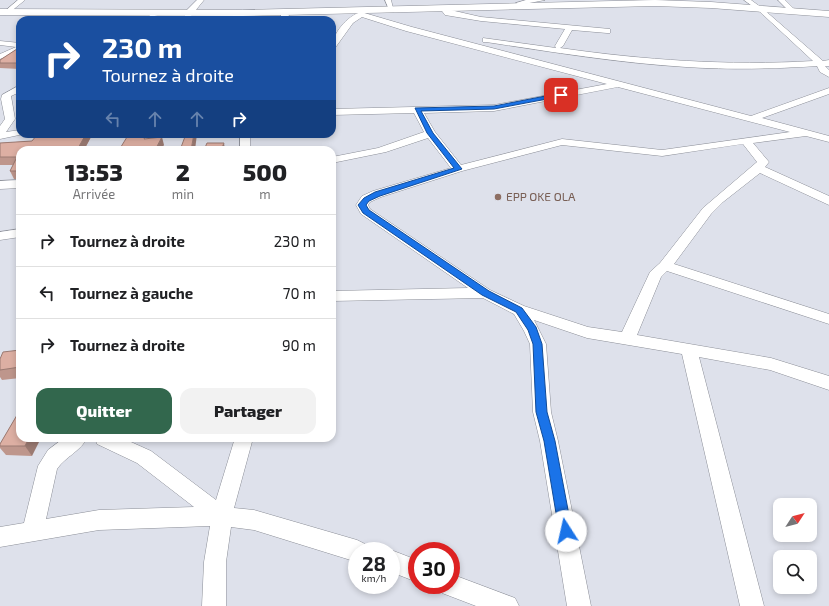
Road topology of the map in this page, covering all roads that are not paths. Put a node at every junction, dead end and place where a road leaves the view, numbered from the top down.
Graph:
1 (22, 0) edge
2 (201, 0) edge
3 (388, 0) edge
4 (542, 0) edge
5 (747, 0) edge
6 (781, 0) edge
7 (519, 3) edge
8 (761, 10) junction
9 (392, 11) junction
10 (446, 11) junction
11 (792, 11) junction
12 (2, 13) edge
13 (188, 14) junction
14 (361, 14) junction
15 (829, 15) edge
16 (92, 16) edge
17 (310, 16) edge
18 (532, 24) junction
19 (570, 27) junction
20 (607, 31) dead end
21 (440, 37) junction
22 (336, 40) edge
23 (557, 40) junction
24 (0, 43) edge
25 (16, 46) edge
26 (16, 49) edge
27 (546, 50) junction
28 (575, 52) junction
29 (0, 57) edge
30 (825, 63) edge
31 (829, 74) edge
32 (620, 84) junction
33 (16, 90) edge
34 (829, 92) edge
35 (418, 109) junction
36 (336, 112) edge
37 (752, 119) junction
38 (0, 133) edge
39 (430, 133) junction
40 (806, 133) junction
41 (16, 134) edge
42 (0, 136) edge
43 (829, 139) edge
44 (746, 141) junction
45 (336, 159) edge
46 (759, 168) junction
47 (458, 169) junction
48 (16, 184) edge
49 (0, 185) edge
50 (829, 201) edge
51 (16, 234) edge
52 (0, 236) edge
53 (666, 266) junction
54 (486, 293) junction
55 (336, 296) edge
56 (519, 310) junction
57 (829, 319) edge
58 (628, 340) junction
59 (689, 350) junction
60 (829, 383) edge
61 (73, 442) edge
62 (112, 442) edge
63 (243, 442) edge
64 (221, 516) junction
65 (33, 531) junction
66 (0, 537) edge
67 (348, 548) edge
68 (460, 589) edge
69 (214, 606) edge
70 (507, 606) edge
71 (579, 606) edge
72 (752, 606) edge

1 - 12 street
2 - 13 street
3 - 9 street
4 - 7 street
5 - 8 street
6 - 11 street
7 - 8 main road
7 - 9 main road
8 - 10 main road
8 - 11 main road
8 - 15 main road
8 - 30 street
9 - 13 main road
10 - 14 main road
10 - 18 street
11 - 15 main road
12 - 13 main road
12 - 16 main road
14 - 17 main road
14 - 21 street
14 - 22 street
18 - 19 street
18 - 23 street
19 - 20 street
19 - 23 street
21 - 27 street
21 - 32 street
23 - 27 street
23 - 28 street
24 - 25 street
26 - 29 street
27 - 28 street
28 - 30 street
30 - 31 street
32 - 35 street
32 - 37 street
33 - 38 street
34 - 37 street
35 - 36 street
35 - 39 street
37 - 40 street
39 - 45 street
39 - 47 street
40 - 43 street
40 - 44 street
41 - 42 street
44 - 46 street
44 - 47 street
46 - 50 street
46 - 53 street
47 - 54 street
48 - 49 street
51 - 52 street
53 - 57 street
53 - 58 street
54 - 55 street
54 - 56 street
56 - 58 street
56 - 71 street
58 - 59 street
59 - 60 street
59 - 72 street
61 - 65 street
62 - 64 street
63 - 64 street
64 - 65 street
64 - 67 street
64 - 69 street
65 - 66 street
68 - 70 street

